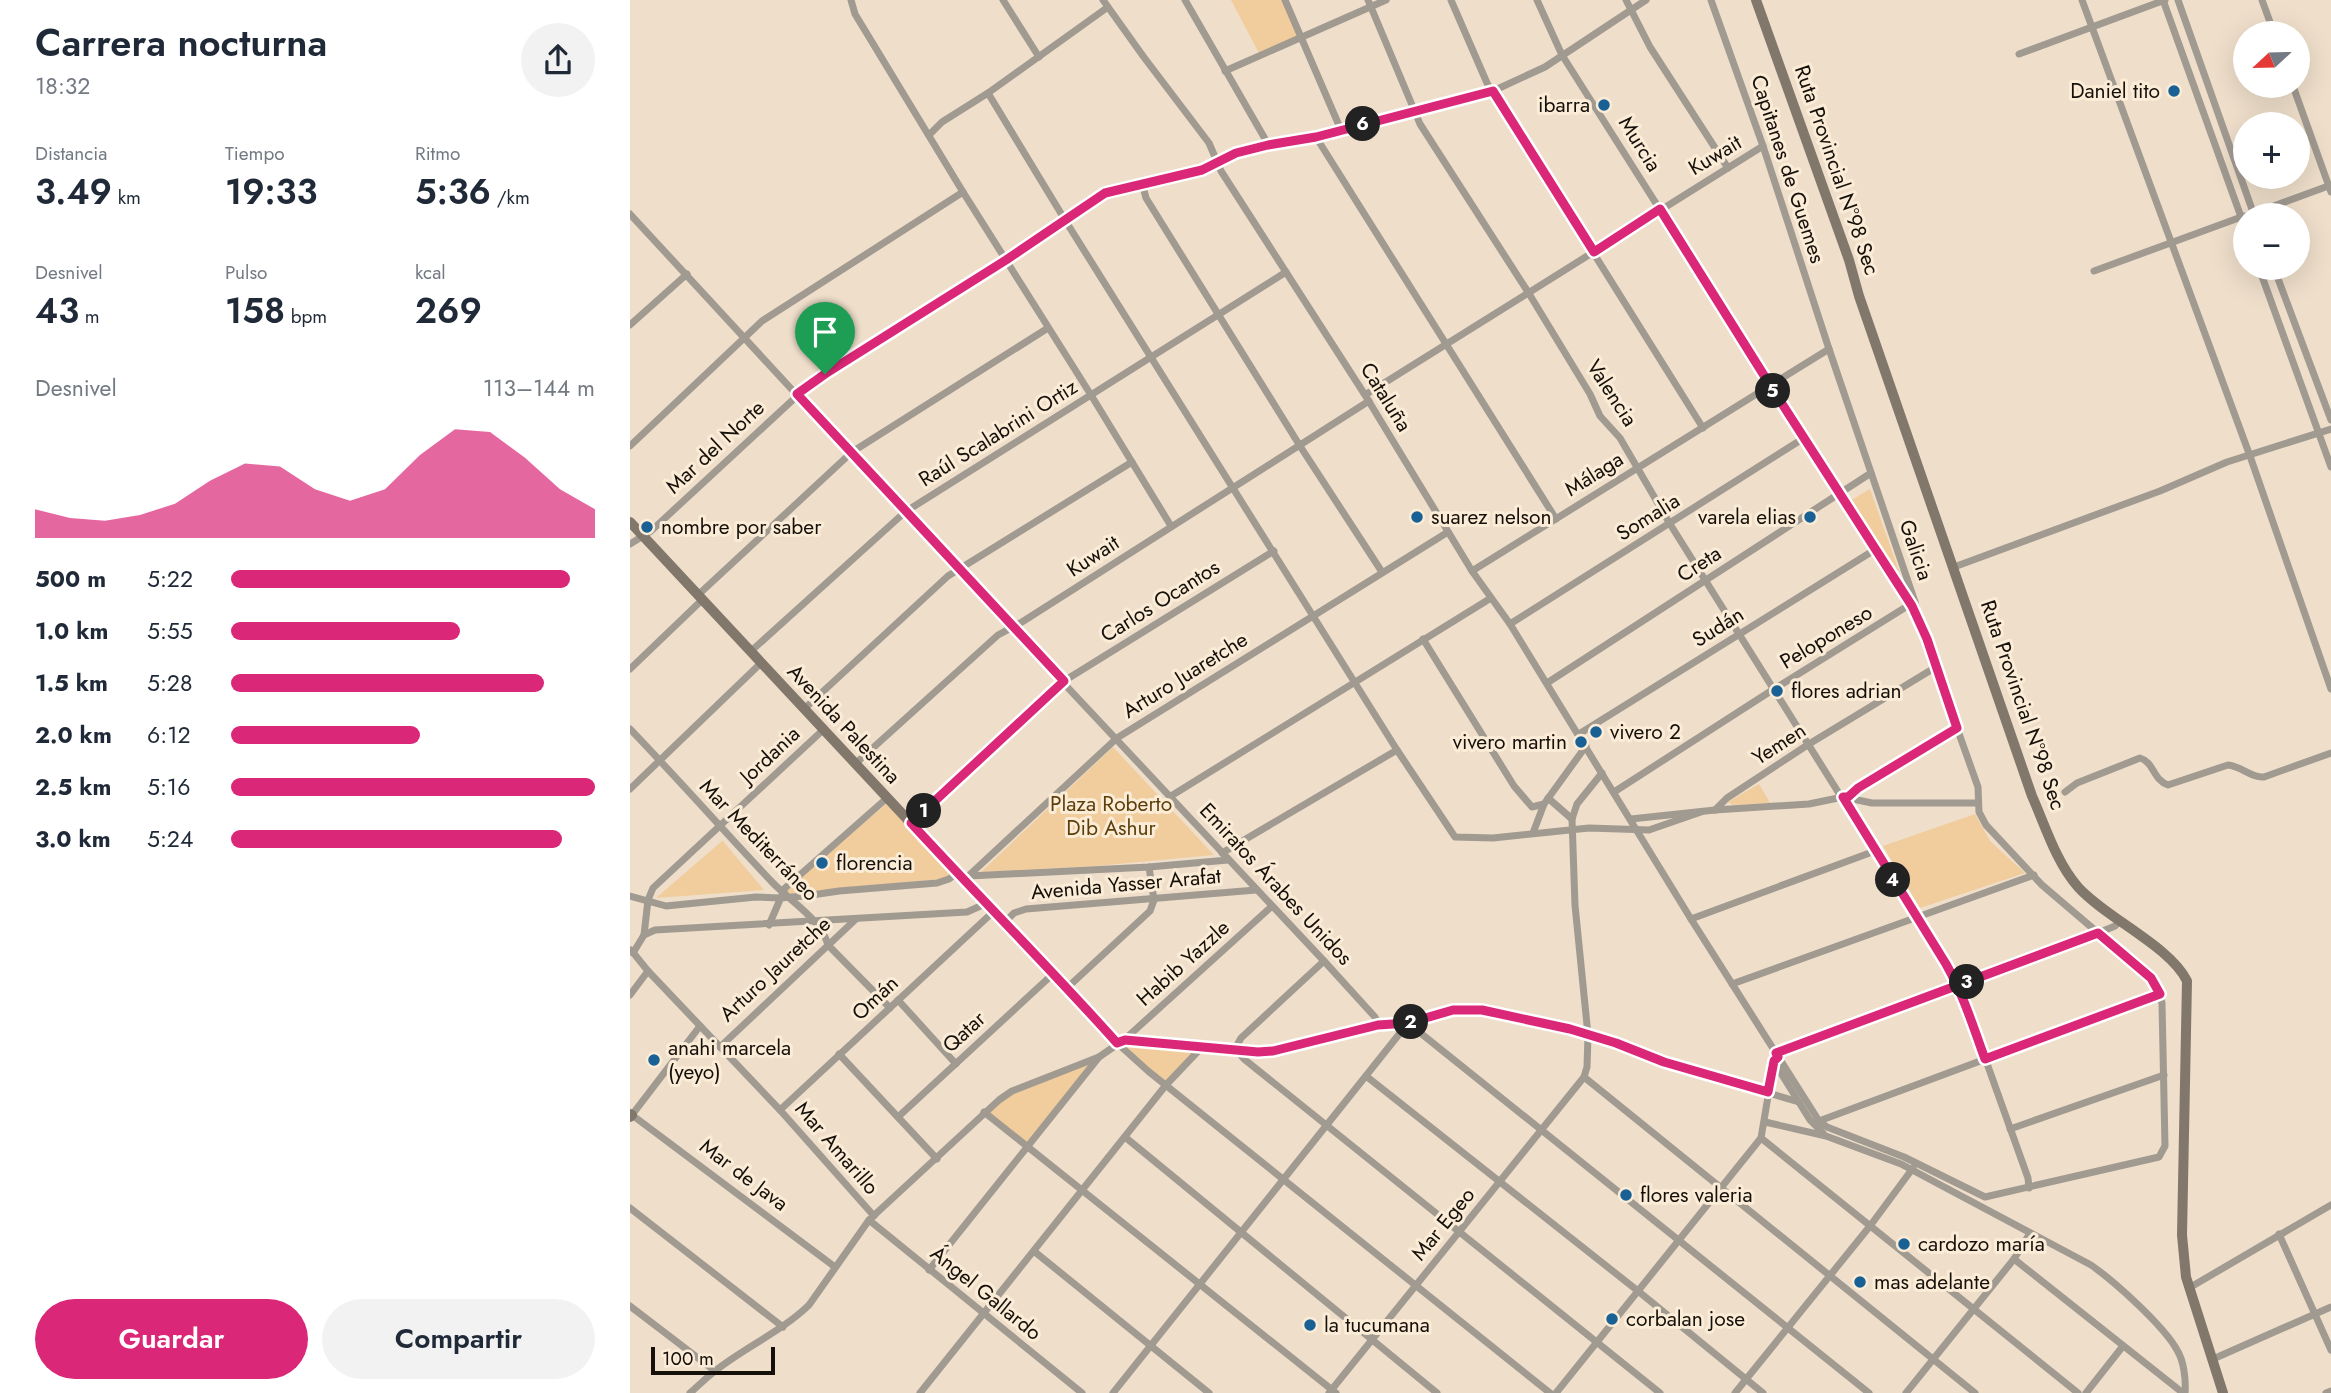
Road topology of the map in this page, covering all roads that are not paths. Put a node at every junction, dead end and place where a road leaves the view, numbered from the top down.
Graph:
1 (851, 0) edge
2 (1003, 0) edge
3 (1185, 0) edge
4 (1285, 0) edge
5 (1386, 0) edge
6 (1451, 0) edge
7 (1537, 0) edge
8 (1626, 0) edge
9 (1646, 0) edge
10 (1711, 0) edge
11 (1756, 0) edge
12 (2082, 0) edge
13 (2164, 0) edge
14 (2178, 0) edge
15 (2262, 0) edge
16 (1369, 3) edge
17 (1106, 4) edge
18 (1630, 10) junction
19 (2270, 21) edge
20 (2093, 28) junction
21 (1301, 37) junction
22 (2019, 54) dead end
23 (1562, 55) junction
24 (1039, 57) junction
25 (1225, 71) junction
26 (1493, 91) junction
27 (988, 93) junction
28 (2297, 98) edge
29 (1415, 111) junction
30 (1341, 130) junction
31 (929, 135) junction
32 (1316, 137) junction
33 (1268, 145) junction
34 (1763, 146) junction
35 (1217, 163) junction
36 (1728, 168) junction
37 (1143, 183) junction
38 (2330, 188) edge
39 (963, 192) junction
40 (2243, 203) edge
41 (2244, 203) edge
42 (2284, 203) edge
43 (1660, 209) junction
44 (630, 214) edge
45 (1065, 220) junction
46 (2233, 220) edge
47 (2170, 242) junction
48 (1594, 252) junction
49 (1006, 260) junction
50 (2094, 271) dead end
51 (1286, 272) junction
52 (687, 274) junction
53 (2263, 280) edge
54 (2278, 280) edge
55 (1528, 292) junction
56 (1219, 314) junction
57 (630, 326) edge
58 (1048, 328) junction
59 (745, 339) junction
60 (1446, 343) junction
61 (1829, 349) junction
62 (1152, 356) junction
63 (1770, 385) junction
64 (797, 394) junction
65 (1091, 395) junction
66 (1367, 398) junction
67 (2331, 420) edge
68 (1703, 428) junction
69 (2331, 429) edge
70 (2319, 433) junction
71 (1804, 438) junction
72 (630, 446) edge
73 (1300, 446) junction
74 (852, 452) junction
75 (2250, 456) junction
76 (1132, 462) junction
77 (2331, 467) edge
78 (1637, 468) junction
79 (1871, 473) junction
80 (1234, 488) junction
81 (1840, 494) junction
82 (905, 512) junction
83 (1556, 519) junction
84 (630, 522) edge
85 (1671, 524) junction
86 (1171, 527) junction
87 (1448, 532) junction
88 (643, 536) junction
89 (630, 544) edge
90 (1876, 549) junction
91 (1274, 551) junction
92 (1954, 566) junction
93 (958, 569) junction
94 (1472, 571) junction
95 (1382, 572) junction
96 (1707, 580) junction
97 (700, 597) junction
98 (1490, 598) junction
99 (1913, 604) junction
100 (1314, 615) junction
101 (1510, 624) junction
102 (1011, 627) junction
103 (1740, 635) junction
104 (1423, 639) junction
105 (750, 652) junction
106 (761, 663) junction
107 (1936, 667) junction
108 (630, 669) edge
109 (2328, 671) edge
110 (1064, 681) junction
111 (1355, 683) junction
112 (1546, 683) junction
113 (1774, 689) junction
114 (2331, 689) edge
115 (804, 709) junction
116 (1957, 728) junction
117 (630, 729) edge
118 (823, 730) junction
119 (1579, 734) junction
120 (1117, 738) junction
121 (1810, 744) junction
122 (1586, 746) junction
123 (1397, 750) junction
124 (2331, 753) edge
125 (660, 760) junction
126 (855, 764) junction
127 (1602, 773) junction
128 (630, 789) edge
129 (1614, 792) junction
130 (2065, 792) dead end
131 (1171, 796) junction
132 (1846, 797) junction
133 (887, 798) junction
134 (1546, 801) junction
135 (1978, 803) junction
136 (1715, 810) junction
137 (1701, 812) junction
138 (1572, 819) junction
139 (1631, 819) junction
140 (911, 823) junction
141 (720, 827) junction
142 (1574, 830) junction
143 (1637, 830) junction
144 (1533, 833) junction
145 (1875, 851) junction
146 (1222, 853) junction
147 (1228, 860) junction
148 (1149, 867) junction
149 (2034, 875) junction
150 (963, 876) junction
151 (1256, 890) junction
152 (630, 896) edge
153 (783, 896) junction
154 (648, 900) junction
155 (1154, 900) junction
156 (985, 904) junction
157 (1271, 907) junction
158 (993, 912) junction
159 (1917, 918) junction
160 (856, 919) junction
161 (1691, 919) junction
162 (814, 922) junction
163 (2119, 922) junction
164 (1004, 923) junction
165 (769, 925) junction
166 (2098, 933) junction
167 (645, 935) junction
168 (828, 944) junction
169 (632, 951) edge
170 (1324, 961) junction
171 (648, 971) junction
172 (1054, 973) junction
173 (1732, 985) junction
174 (1958, 985) junction
175 (1068, 987) junction
176 (2160, 994) junction
177 (630, 995) edge
178 (898, 1000) junction
179 (890, 1008) junction
180 (1408, 1023) junction
181 (1378, 1025) junction
182 (700, 1026) junction
183 (1588, 1034) junction
184 (1121, 1041) junction
185 (1203, 1046) junction
186 (720, 1047) junction
187 (1235, 1049) junction
188 (839, 1054) junction
189 (1099, 1057) junction
190 (1776, 1057) junction
191 (1985, 1059) junction
192 (956, 1064) junction
193 (2164, 1075) junction
194 (1366, 1076) junction
195 (1584, 1077) junction
196 (1166, 1086) junction
197 (1768, 1092) junction
198 (1799, 1102) junction
199 (780, 1110) junction
200 (984, 1112) junction
201 (631, 1115) edge
202 (898, 1117) junction
203 (1819, 1121) junction
204 (1765, 1122) junction
205 (1327, 1124) junction
206 (2010, 1129) junction
207 (1542, 1130) junction
208 (1826, 1136) junction
209 (1125, 1137) junction
210 (1761, 1138) junction
211 (1029, 1147) junction
212 (937, 1159) junction
213 (1914, 1166) junction
214 (1284, 1179) junction
215 (1499, 1181) junction
216 (2029, 1188) junction
217 (1082, 1189) junction
218 (1721, 1189) junction
219 (1985, 1197) junction
220 (2331, 1205) edge
221 (1980, 1207) junction
222 (630, 1208) edge
223 (872, 1218) junction
224 (1870, 1226) junction
225 (1460, 1232) junction
226 (2030, 1233) junction
227 (1241, 1234) junction
228 (2279, 1234) junction
229 (1679, 1240) junction
230 (1035, 1252) junction
231 (2014, 1259) junction
232 (835, 1267) junction
233 (929, 1270) junction
234 (1829, 1277) junction
235 (1200, 1285) junction
236 (1416, 1285) junction
237 (2189, 1288) junction
238 (1638, 1291) junction
239 (630, 1306) edge
240 (2331, 1307) edge
241 (1974, 1309) junction
242 (985, 1314) junction
243 (2316, 1314) junction
244 (783, 1327) junction
245 (1787, 1328) junction
246 (1371, 1340) junction
247 (1598, 1342) junction
248 (1151, 1345) junction
249 (2123, 1346) junction
250 (2331, 1350) edge
251 (1934, 1359) junction
252 (2213, 1359) junction
253 (715, 1371) junction
254 (1746, 1380) junction
255 (2331, 1391) edge
256 (1332, 1392) edge
257 (690, 1393) edge
258 (920, 1393) edge
259 (1082, 1393) edge
260 (1113, 1393) edge
261 (1209, 1393) edge
262 (1437, 1393) edge
263 (1550, 1393) edge
264 (1556, 1393) edge
265 (1660, 1393) edge
266 (1735, 1393) edge
267 (1763, 1393) edge
268 (1869, 1393) edge
269 (1906, 1393) edge
270 (1975, 1393) edge
271 (2078, 1393) edge
272 (2086, 1393) edge
273 (2184, 1393) edge
274 (2223, 1393) edge
275 (2326, 1393) edge

1 - 31 street
2 - 24 street
3 - 25 street
4 - 21 street
5 - 16 street
6 - 26 street
7 - 23 street, Murcia
8 - 18 street
9 - 18 street, Mar del Norte
10 - 34 street, Capitanes de Guemes
11 - 92 street, Ruta Provincial Nº98 Sec
12 - 20 street
13 - 20 street
13 - 40 street
14 - 41 street
15 - 19 street
16 - 21 street
16 - 29 street, Valencia
17 - 24 street
17 - 35 street, Cataluña
18 - 23 street, Mar del Norte
18 - 36 street
20 - 22 street
20 - 47 street
21 - 25 street
21 - 30 street
23 - 26 street, Mar del Norte
23 - 43 street, Murcia
24 - 27 street
25 - 33 street
26 - 29 street, Mar del Norte
26 - 48 street
27 - 31 street
27 - 45 street
28 - 38 street
29 - 30 street, Mar del Norte
29 - 55 street, Valencia
30 - 32 street, Mar del Norte
31 - 39 street
32 - 33 street, Mar del Norte
32 - 60 street
33 - 35 street, Mar del Norte
34 - 36 street, Kuwait
34 - 61 street, Capitanes de Guemes
35 - 37 street, Mar del Norte
35 - 51 street, Cataluña
36 - 43 street, Kuwait
37 - 45 street, Mar del Norte
37 - 56 street
38 - 42 street
39 - 49 street
39 - 59 street
43 - 48 street, Kuwait
43 - 63 street, Murcia
44 - 52 street, Emiratos Árabes Unidos
45 - 49 street, Mar del Norte
45 - 62 street
46 - 47 street
47 - 50 street
47 - 75 street
48 - 55 street, Kuwait
48 - 68 street
49 - 58 street
49 - 64 street, Mar del Norte
51 - 56 street, Raúl Scalabrini Ortiz
51 - 66 street, Cataluña
52 - 57 street
52 - 59 street, Emiratos Árabes Unidos
53 - 70 street
54 - 67 street
55 - 60 street, Kuwait
55 - 78 street, Valencia
56 - 62 street, Raúl Scalabrini Ortiz
56 - 73 street
58 - 65 street
58 - 74 street
59 - 64 street, Emiratos Árabes Unidos
59 - 72 street
60 - 66 street, Kuwait
60 - 83 street
61 - 63 street, Málaga
61 - 79 street, Galicia
62 - 65 street, Raúl Scalabrini Ortiz
62 - 80 street
63 - 68 street, Málaga
63 - 71 street, Murcia
64 - 74 street, Emiratos Árabes Unidos
64 - 88 street, Mar del Norte
65 - 76 street
65 - 82 street, Raúl Scalabrini Ortiz
66 - 73 street, Kuwait
66 - 87 street, Cataluña
68 - 78 street, Málaga
69 - 70 street
70 - 75 street
70 - 77 street
71 - 81 street, Murcia
71 - 85 street, Somalia
73 - 80 street, Kuwait
73 - 95 street
74 - 82 street, Emiratos Árabes Unidos
74 - 97 street
75 - 92 street
75 - 109 street
76 - 86 street
76 - 93 street, Jordania
78 - 83 street, Málaga
78 - 85 street, Valencia
79 - 81 street, Creta
79 - 99 street, Galicia
80 - 86 street, Kuwait
80 - 91 street
81 - 90 street, Murcia
81 - 96 street, Creta
82 - 93 street, Emiratos Árabes Unidos
82 - 105 street, Raúl Scalabrini Ortiz
83 - 94 street, Málaga
84 - 88 street, Avenida Palestina
85 - 96 street, Valencia
85 - 101 street, Somalia
86 - 102 street, Kuwait
87 - 94 street, Cataluña
87 - 95 street, Arturo Juaretche
88 - 89 street, Mar del Norte
88 - 97 street, Avenida Palestina
90 - 99 street, Murcia
90 - 103 street, Sudán
91 - 100 street
91 - 110 street, Carlos Ocantos
92 - 163 street, Ruta Provincial Nº98 Sec
93 - 102 street, Emiratos Árabes Unidos
93 - 115 street, Jordania
94 - 98 street, Cataluña
95 - 100 street, Arturo Juaretche
96 - 103 street, Valencia
96 - 112 street, Creta
97 - 105 street, Avenida Palestina
97 - 108 street
98 - 101 street, Cataluña
98 - 104 street
99 - 107 street, Galicia
99 - 113 street, Peloponeso
100 - 111 street
100 - 120 street, Arturo Juaretche
101 - 112 street, Cataluña
102 - 110 street, Emiratos Árabes Unidos
102 - 126 street, Kuwait
103 - 113 street, Valencia
103 - 119 street, Sudán
104 - 111 street
104 - 134 street
105 - 106 street, Avenida Palestina
106 - 115 street, Avenida Palestina
106 - 125 street
107 - 116 street, Galicia
107 - 121 street, Yemen
109 - 114 street
110 - 120 street, Emiratos Árabes Unidos
110 - 140 street, Carlos Ocantos
111 - 123 street
111 - 131 street
112 - 119 street, Cataluña
113 - 121 street, Valencia
113 - 129 street, Peloponeso
115 - 118 street, Avenida Palestina
116 - 132 street
116 - 135 street, Galicia
117 - 125 street, Mar Mediterráneo
118 - 126 street, Avenida Palestina
118 - 141 street, Jordania
119 - 122 street, Cataluña
120 - 131 street, Emiratos Árabes Unidos
120 - 150 street, Arturo Juaretche
121 - 132 street, Valencia
121 - 136 street, Yemen
122 - 127 street, Cataluña
122 - 134 street
123 - 144 street
123 - 146 street
124 - 130 street
125 - 128 street
125 - 141 street, Mar Mediterráneo
126 - 133 street, Avenida Palestina
127 - 129 street, Cataluña
127 - 138 street
129 - 139 street, Cataluña
131 - 146 street, Emiratos Árabes Unidos
132 - 135 street
132 - 136 street
132 - 145 street, Valencia
133 - 140 street, Avenida Palestina
133 - 153 street
134 - 138 street
134 - 144 street
135 - 149 street, Galicia
136 - 137 street
137 - 139 street
137 - 143 street
138 - 142 street
139 - 143 street, Cataluña
140 - 150 street, Avenida Palestina
141 - 153 street, Mar Mediterráneo
141 - 154 street, Jordania
142 - 143 street
142 - 144 street
142 - 183 street
143 - 161 street, Cataluña
145 - 159 street, Valencia
145 - 161 street
146 - 147 street, Emiratos Árabes Unidos
147 - 148 street, Avenida Yasser Arafat
147 - 151 street, Emiratos Árabes Unidos
148 - 150 street, Avenida Yasser Arafat
148 - 155 street
149 - 159 street
149 - 166 street, Galicia
150 - 153 street, Avenida Yasser Arafat
150 - 156 street, Avenida Palestina
151 - 155 street, Avenida Yasser Arafat
151 - 157 street, Emiratos Árabes Unidos
152 - 154 street, Avenida Yasser Arafat
153 - 154 street, Avenida Yasser Arafat
153 - 162 street, Mar Mediterráneo
153 - 165 street
154 - 167 street
155 - 164 street, Avenida Yasser Arafat
155 - 175 street
156 - 158 street, Avenida Palestina
156 - 160 street
157 - 170 street, Emiratos Árabes Unidos
157 - 184 street, Habib Yazzle
158 - 164 street, Avenida Palestina
158 - 178 street, Omán
159 - 173 street
159 - 174 street, Valencia
160 - 162 street
160 - 168 street, Arturo Jauretche
161 - 173 street, Cataluña
162 - 165 street
162 - 168 street, Mar Mediterráneo
163 - 166 street
163 - 237 street, Ruta Provincial Nº98 Sec
164 - 172 street, Avenida Palestina
165 - 167 street
166 - 174 street
166 - 176 street, Galicia
167 - 169 street
168 - 179 street, Mar Mediterráneo
168 - 186 street, Arturo Jauretche
169 - 171 street, Mar Amarillo
170 - 181 street, Emiratos Árabes Unidos
170 - 187 street
171 - 177 street
171 - 182 street, Mar Amarillo
172 - 175 street, Avenida Palestina
172 - 192 street, Qatar
173 - 190 street, Cataluña
174 - 190 street
174 - 191 street, Valencia
175 - 184 street, Avenida Palestina
176 - 191 street
176 - 193 street
178 - 179 street, Omán
178 - 192 street
179 - 188 street, Omán
180 - 181 street
180 - 183 street
180 - 194 street
180 - 207 street
181 - 187 street
182 - 186 street, Mar Amarillo
182 - 201 street, Arturo Jauretche
183 - 195 street
183 - 197 street
184 - 185 street
184 - 189 street, Habib Yazzle
184 - 196 street, Avenida Palestina
185 - 187 street
185 - 196 street
186 - 199 street, Mar Amarillo
187 - 205 street
188 - 199 street, Omán
188 - 202 street
189 - 200 street
189 - 211 street
190 - 197 street
190 - 198 street
190 - 203 street
191 - 203 street
191 - 206 street, Valencia
192 - 202 street, Qatar
193 - 206 street
193 - 216 street
194 - 205 street
194 - 215 street
195 - 207 street, Mar Egeo
195 - 218 street
196 - 209 street
196 - 214 street, Avenida Palestina
197 - 198 street
197 - 204 street
198 - 208 street
199 - 223 street, Mar Amarillo
200 - 211 street
200 - 212 street
201 - 232 street, Mar de Java
202 - 212 street
203 - 213 street
204 - 208 street
204 - 210 street
205 - 214 street
205 - 225 street
206 - 216 street, Valencia
207 - 215 street, Mar Egeo
207 - 229 street
208 - 213 street
209 - 217 street
209 - 227 street
210 - 218 street
210 - 224 street
211 - 217 street
211 - 233 street
212 - 223 street
213 - 219 street
213 - 221 street
213 - 224 street
214 - 227 street
214 - 236 street, Avenida Palestina
215 - 225 street, Mar Egeo
215 - 238 street
216 - 219 street
217 - 230 street
217 - 235 street
218 - 229 street
218 - 234 street
219 - 221 street
220 - 228 street
221 - 226 street
222 - 244 street
223 - 232 street
223 - 233 street, Ángel Gallardo
224 - 234 street
224 - 241 street
225 - 236 street, Mar Egeo
225 - 247 street
226 - 231 street
226 - 273 street
227 - 235 street
227 - 246 street
228 - 237 street
228 - 243 street
229 - 238 street
229 - 245 street
230 - 242 street
230 - 248 street
231 - 241 street
231 - 249 street
232 - 244 street
233 - 242 street, Ángel Gallardo
234 - 245 street
234 - 251 street
235 - 248 street
235 - 256 street
236 - 246 street, Mar Egeo
236 - 263 street, Avenida Palestina
237 - 252 street, Ruta Provincial Nº98 Sec
238 - 247 street
238 - 254 street
239 - 253 street
240 - 243 street
241 - 251 street
241 - 271 street
242 - 258 street
242 - 259 street, Ángel Gallardo
243 - 250 street
243 - 252 street
244 - 253 street
245 - 254 street
245 - 268 street
246 - 256 street, Mar Egeo
246 - 262 street
247 - 264 street
247 - 265 street
248 - 260 street
248 - 261 street
249 - 272 street
249 - 273 street
251 - 269 street
251 - 270 street
252 - 274 street, Ruta Provincial Nº98 Sec
253 - 257 street
254 - 266 street
254 - 267 street
255 - 275 street

